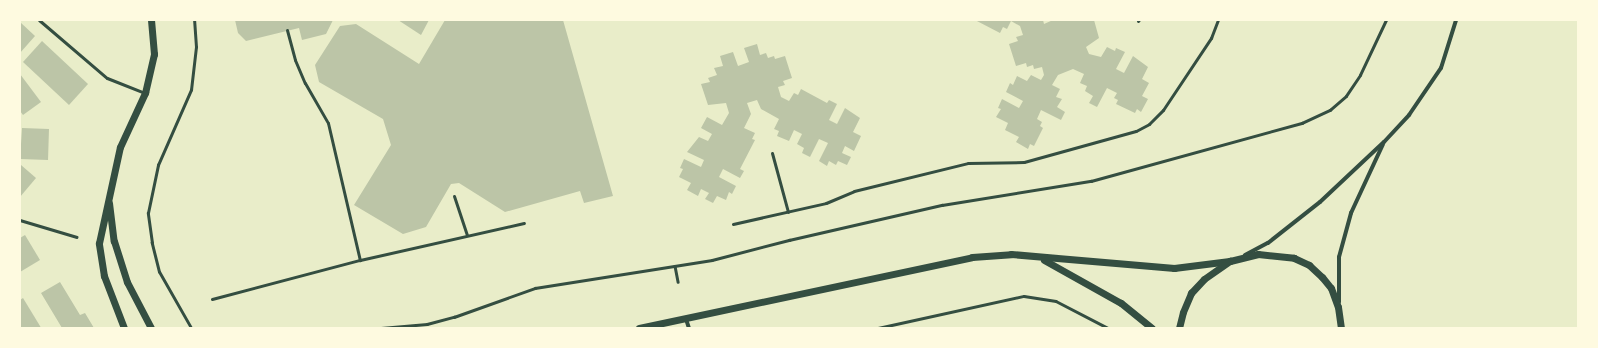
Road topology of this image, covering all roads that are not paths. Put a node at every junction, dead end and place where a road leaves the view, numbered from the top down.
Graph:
1 (39, 20) edge
2 (151, 20) edge
3 (1218, 20) edge
4 (1456, 20) edge
5 (287, 30) dead end
6 (145, 93) junction
7 (1384, 142) junction
8 (772, 153) dead end
9 (454, 196) dead end
10 (108, 197) junction
11 (788, 212) junction
12 (524, 223) dead end
13 (733, 224) dead end
14 (467, 235) junction
15 (1242, 257) junction
16 (1040, 258) junction
17 (360, 260) junction
18 (1230, 261) junction
19 (212, 299) dead end
20 (1338, 307) junction
21 (686, 319) junction
22 (124, 328) edge
23 (151, 328) edge
24 (639, 328) edge
25 (689, 328) edge
26 (1152, 328) edge
27 (1179, 328) edge
28 (1341, 328) edge

1 - 6 lane
2 - 6 street
3 - 11 lane
4 - 7 street
5 - 17 lane
6 - 10 street
7 - 15 street
7 - 20 street
8 - 11 lane
9 - 14 lane
10 - 22 street
10 - 23 street
11 - 13 lane
12 - 14 lane
14 - 17 lane
15 - 18 street
15 - 20 street
16 - 18 street
16 - 21 street
16 - 26 street
17 - 19 lane
18 - 27 street
20 - 28 street
21 - 24 street
21 - 25 street

